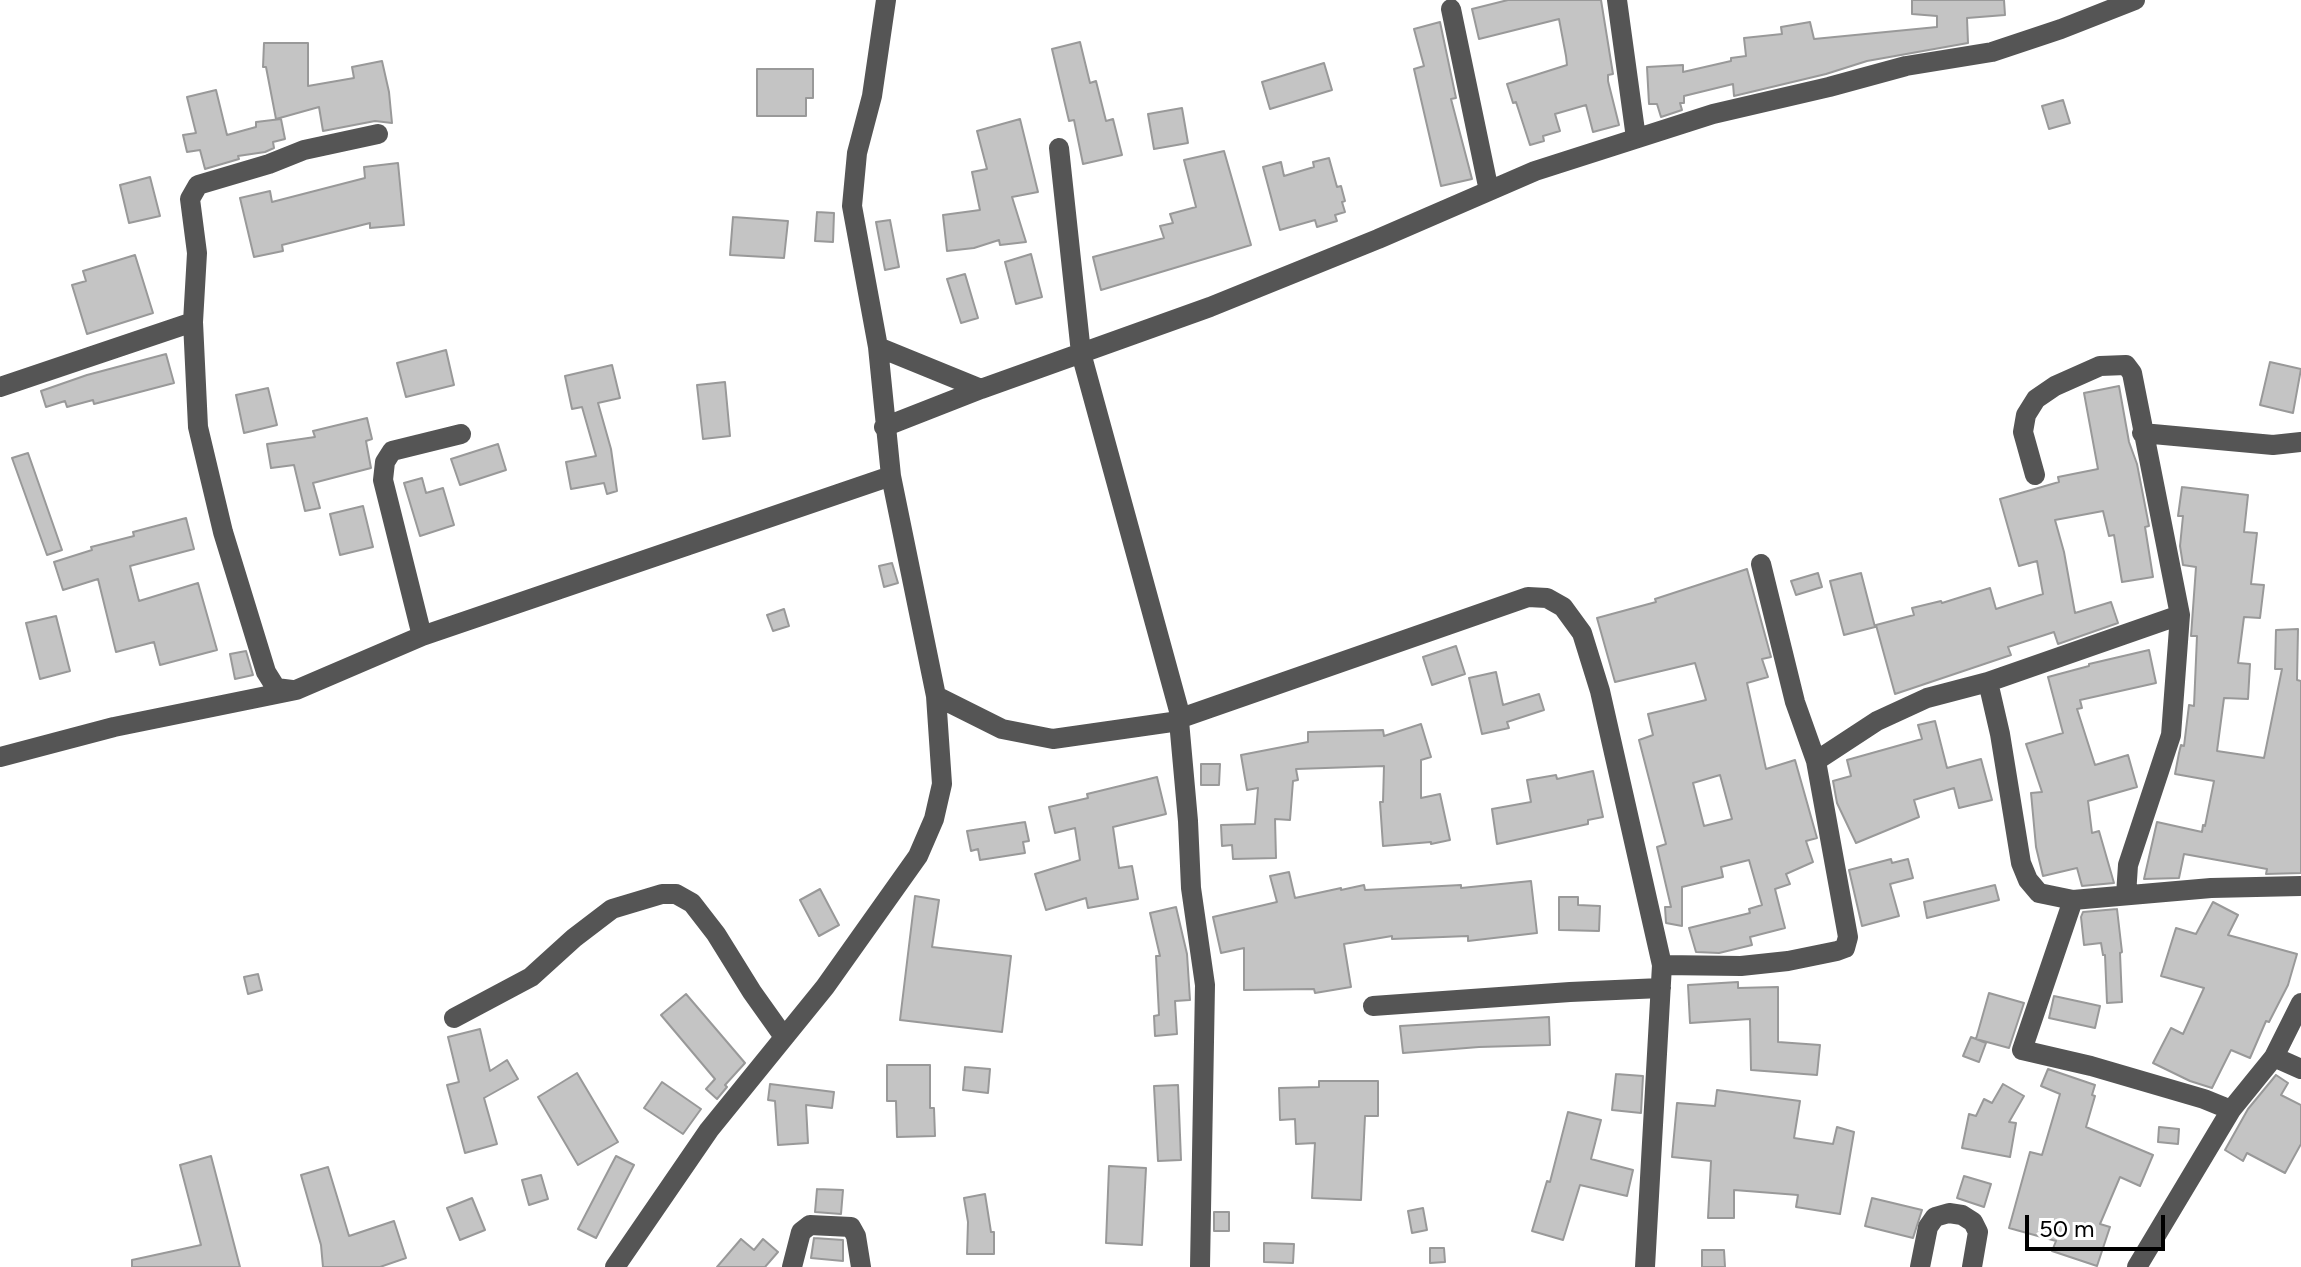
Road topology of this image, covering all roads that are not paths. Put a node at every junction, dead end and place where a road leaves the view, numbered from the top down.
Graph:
1 (886, 0) edge
2 (1617, 0) edge
3 (2135, 0) edge
4 (1451, 9) dead end
5 (378, 134) dead end
6 (1636, 138) junction
7 (1059, 148) dead end
8 (1489, 191) junction
9 (193, 322) junction
10 (878, 347) junction
11 (1081, 353) junction
12 (0, 387) edge
13 (981, 389) junction
14 (884, 427) junction
15 (2142, 433) junction
16 (461, 434) dead end
17 (2301, 442) edge
18 (2035, 475) dead end
19 (891, 476) junction
20 (1761, 564) dead end
21 (2180, 615) junction
22 (422, 636) junction
23 (1988, 682) junction
24 (296, 690) junction
25 (936, 696) junction
26 (1180, 720) junction
27 (0, 757) edge
28 (1816, 761) junction
29 (2301, 886) edge
30 (2126, 895) junction
31 (2073, 900) junction
32 (1662, 965) junction
33 (1661, 988) junction
34 (2301, 1003) edge
35 (1373, 1006) dead end
36 (454, 1018) dead end
37 (784, 1037) junction
38 (2274, 1057) junction
39 (2301, 1069) edge
40 (2231, 1110) junction
41 (615, 1267) edge
42 (792, 1267) edge
43 (861, 1267) edge
44 (1200, 1267) edge
45 (1645, 1267) edge
46 (1920, 1267) edge
47 (1972, 1267) edge
48 (2137, 1267) edge

1 - 10 street
2 - 6 street
3 - 6 street
4 - 8 street
5 - 9 street
6 - 8 street
7 - 11 street
8 - 11 street
9 - 12 street
9 - 24 street
10 - 13 street
10 - 14 street
11 - 13 street
11 - 26 street
13 - 14 street
14 - 19 street
15 - 17 street
15 - 18 street
15 - 21 street
16 - 22 street
19 - 22 street
19 - 25 street
20 - 28 street
21 - 23 street
21 - 30 street
22 - 24 street
23 - 28 street
23 - 31 street
24 - 27 street
25 - 26 street
25 - 37 street
26 - 32 street
26 - 44 street
28 - 32 street
29 - 30 street
30 - 31 street
31 - 40 street
32 - 33 street
33 - 35 street
33 - 45 street
34 - 38 street
36 - 37 street
37 - 41 street
38 - 39 street
38 - 40 street
40 - 48 street
42 - 43 street
46 - 47 street

